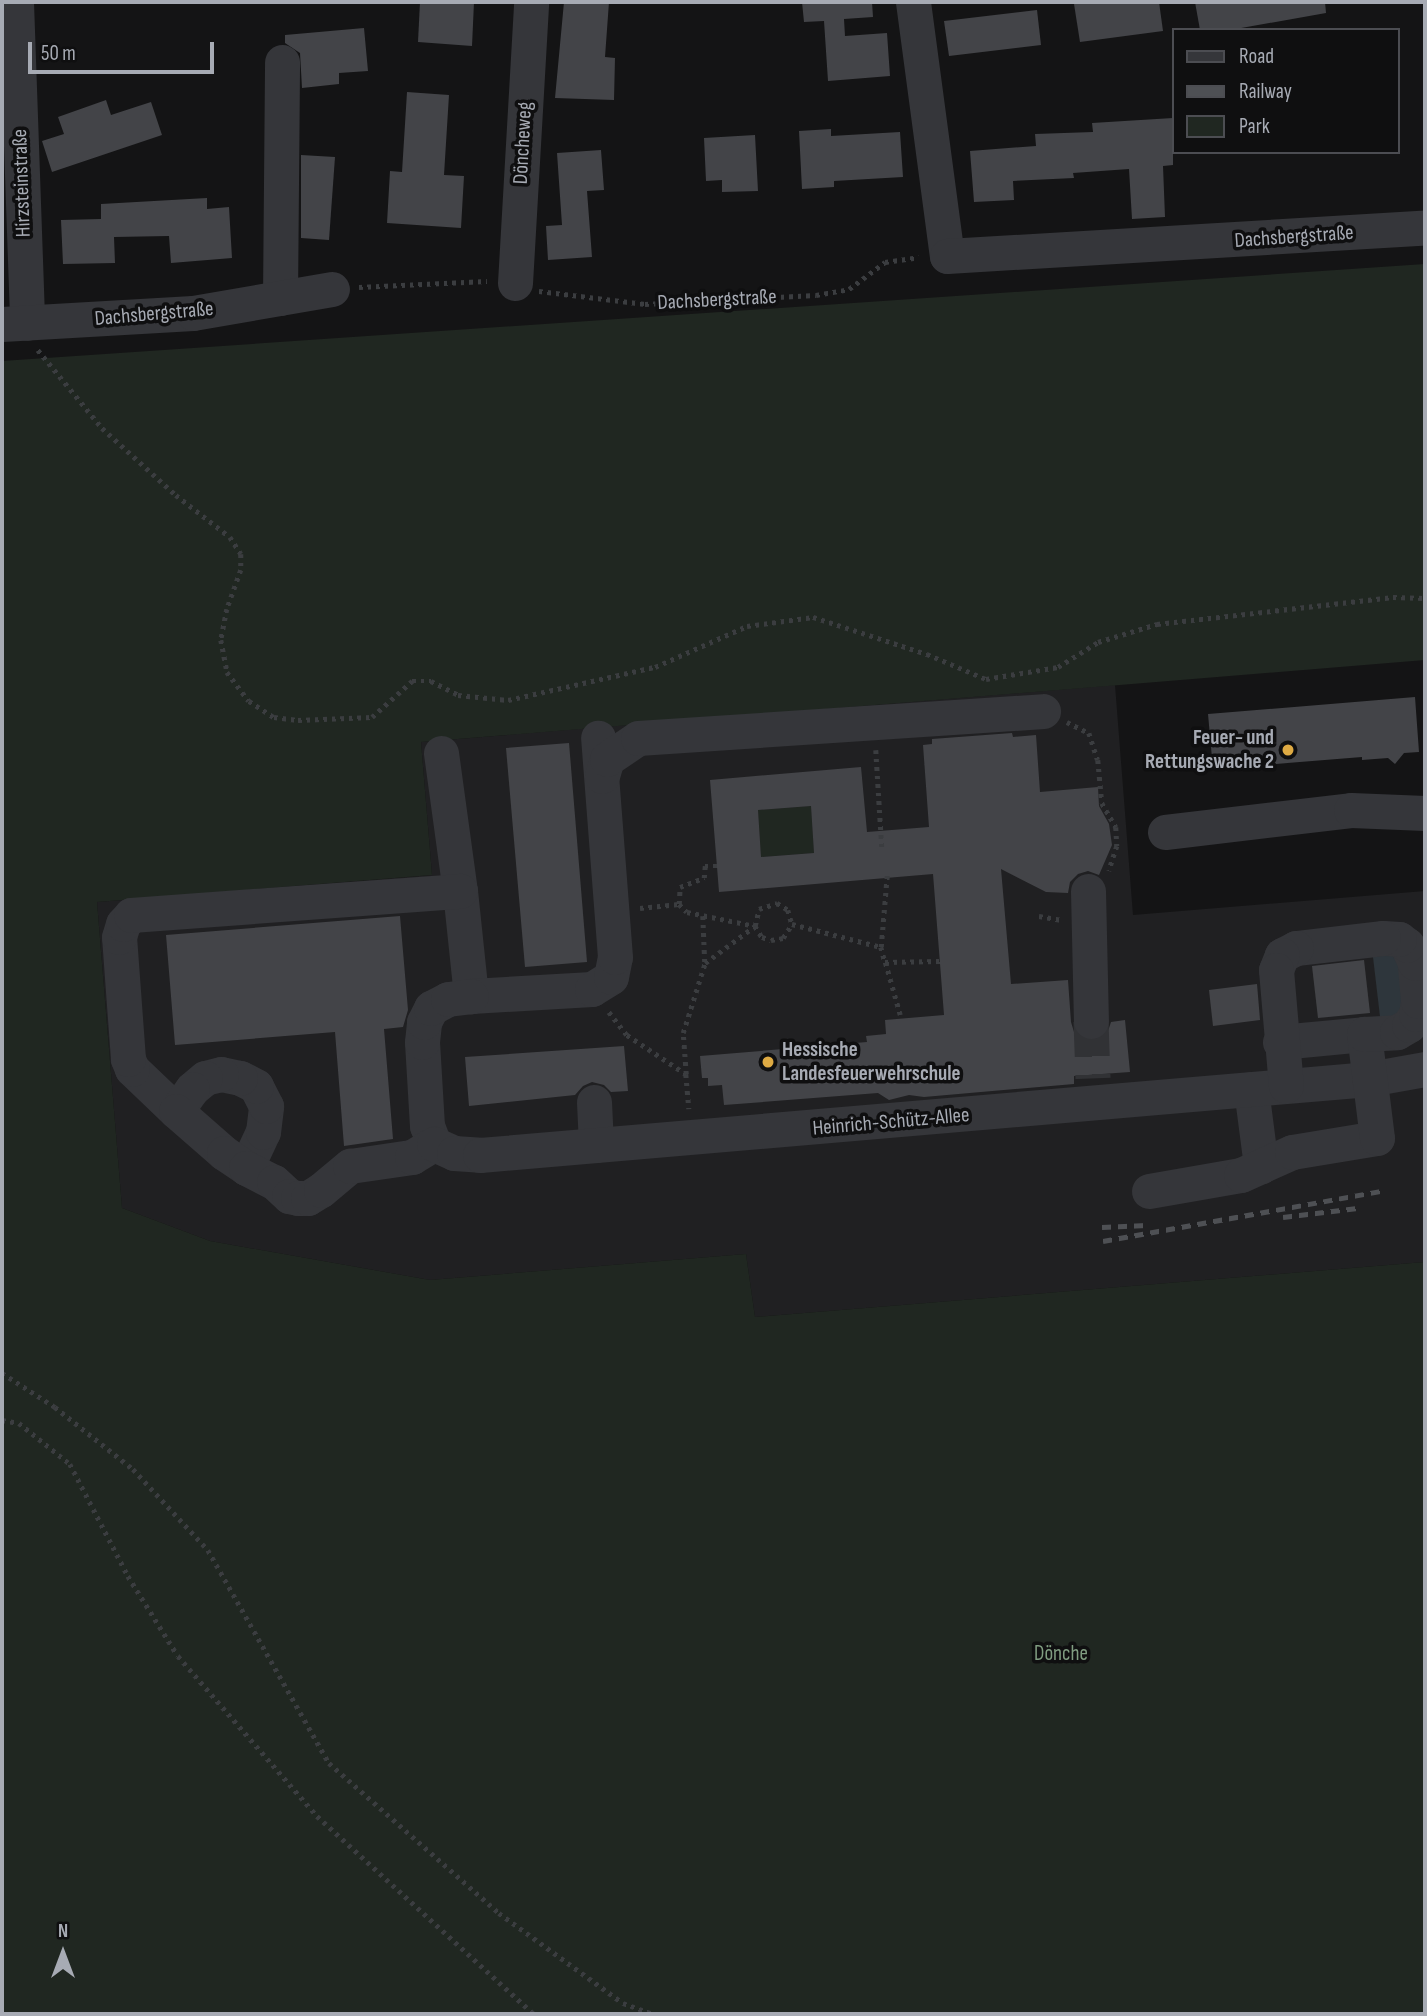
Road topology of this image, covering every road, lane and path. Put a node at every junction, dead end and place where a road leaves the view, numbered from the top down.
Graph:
1 (16, 2) edge
2 (531, 2) edge
3 (913, 2) edge
4 (282, 62) dead end
5 (1425, 228) edge
6 (947, 256) junction
7 (515, 284) junction
8 (332, 289) joint
9 (280, 298) junction
10 (14, 323) edge
11 (1425, 598) edge
12 (1043, 711) joint
13 (875, 722) junction
14 (598, 738) dead end
15 (441, 753) dead end
16 (602, 776) junction
17 (1425, 813) edge
18 (1165, 832) dead end
19 (882, 846) dead end
20 (717, 866) dead end
21 (887, 875) dead end
22 (460, 891) junction
23 (1088, 891) junction
24 (680, 904) junction
25 (659, 907) dead end
26 (703, 916) junction
27 (1039, 916) dead end
28 (792, 924) junction
29 (755, 926) junction
30 (881, 947) junction
31 (940, 961) dead end
32 (885, 962) junction
33 (705, 963) junction
34 (471, 996) junction
35 (900, 1016) dead end
36 (1091, 1021) tunnel mouth
37 (1364, 1034) junction
38 (627, 1035) dead end
39 (1280, 1042) junction
40 (1425, 1069) edge
41 (686, 1074) junction
42 (1369, 1079) junction
43 (1286, 1086) junction
44 (1251, 1089) junction
45 (594, 1102) dead end
46 (176, 1111) junction
47 (691, 1138) junction
48 (434, 1144) junction
49 (596, 1145) junction
50 (1261, 1166) junction
51 (246, 1168) junction
52 (1149, 1191) dead end
53 (2, 1373) edge
54 (2, 1420) edge
55 (534, 2014) edge
56 (654, 2014) edge

1 - 10 street, Hirzsteinstraße
2 - 7 street, Döncheweg
3 - 6 street
4 - 9 street
5 - 6 street, Dachsbergstraße
6 - 7 path, Dachsbergstraße
7 - 8 path, Dachsbergstraße
8 - 9 street, Dachsbergstraße
9 - 10 street, Dachsbergstraße
10 - 11 path
12 - 13 street
12 - 23 path
13 - 16 street
13 - 19 path
14 - 16 street
15 - 22 street
16 - 34 street
17 - 18 street
20 - 24 path
21 - 30 path
22 - 34 street
22 - 46 street
23 - 27 path
23 - 36 street
24 - 25 path
24 - 26 path
26 - 29 path
26 - 33 path
28 - 29 path
28 - 29 path
28 - 30 path
29 - 33 path
30 - 32 path
31 - 32 path
32 - 35 path
33 - 41 path
34 - 48 street
37 - 39 street
37 - 39 street
37 - 42 street
38 - 41 path
39 - 43 street
40 - 42 street, Heinrich-Schütz-Allee
41 - 47 path
42 - 43 street, Heinrich-Schütz-Allee
42 - 50 street
43 - 44 street, Heinrich-Schütz-Allee
44 - 47 street, Heinrich-Schütz-Allee
44 - 50 street
45 - 49 street
46 - 51 street
46 - 51 street
47 - 49 street, Heinrich-Schütz-Allee
48 - 49 street, Heinrich-Schütz-Allee
48 - 51 street
50 - 52 street
53 - 56 path
54 - 55 path

